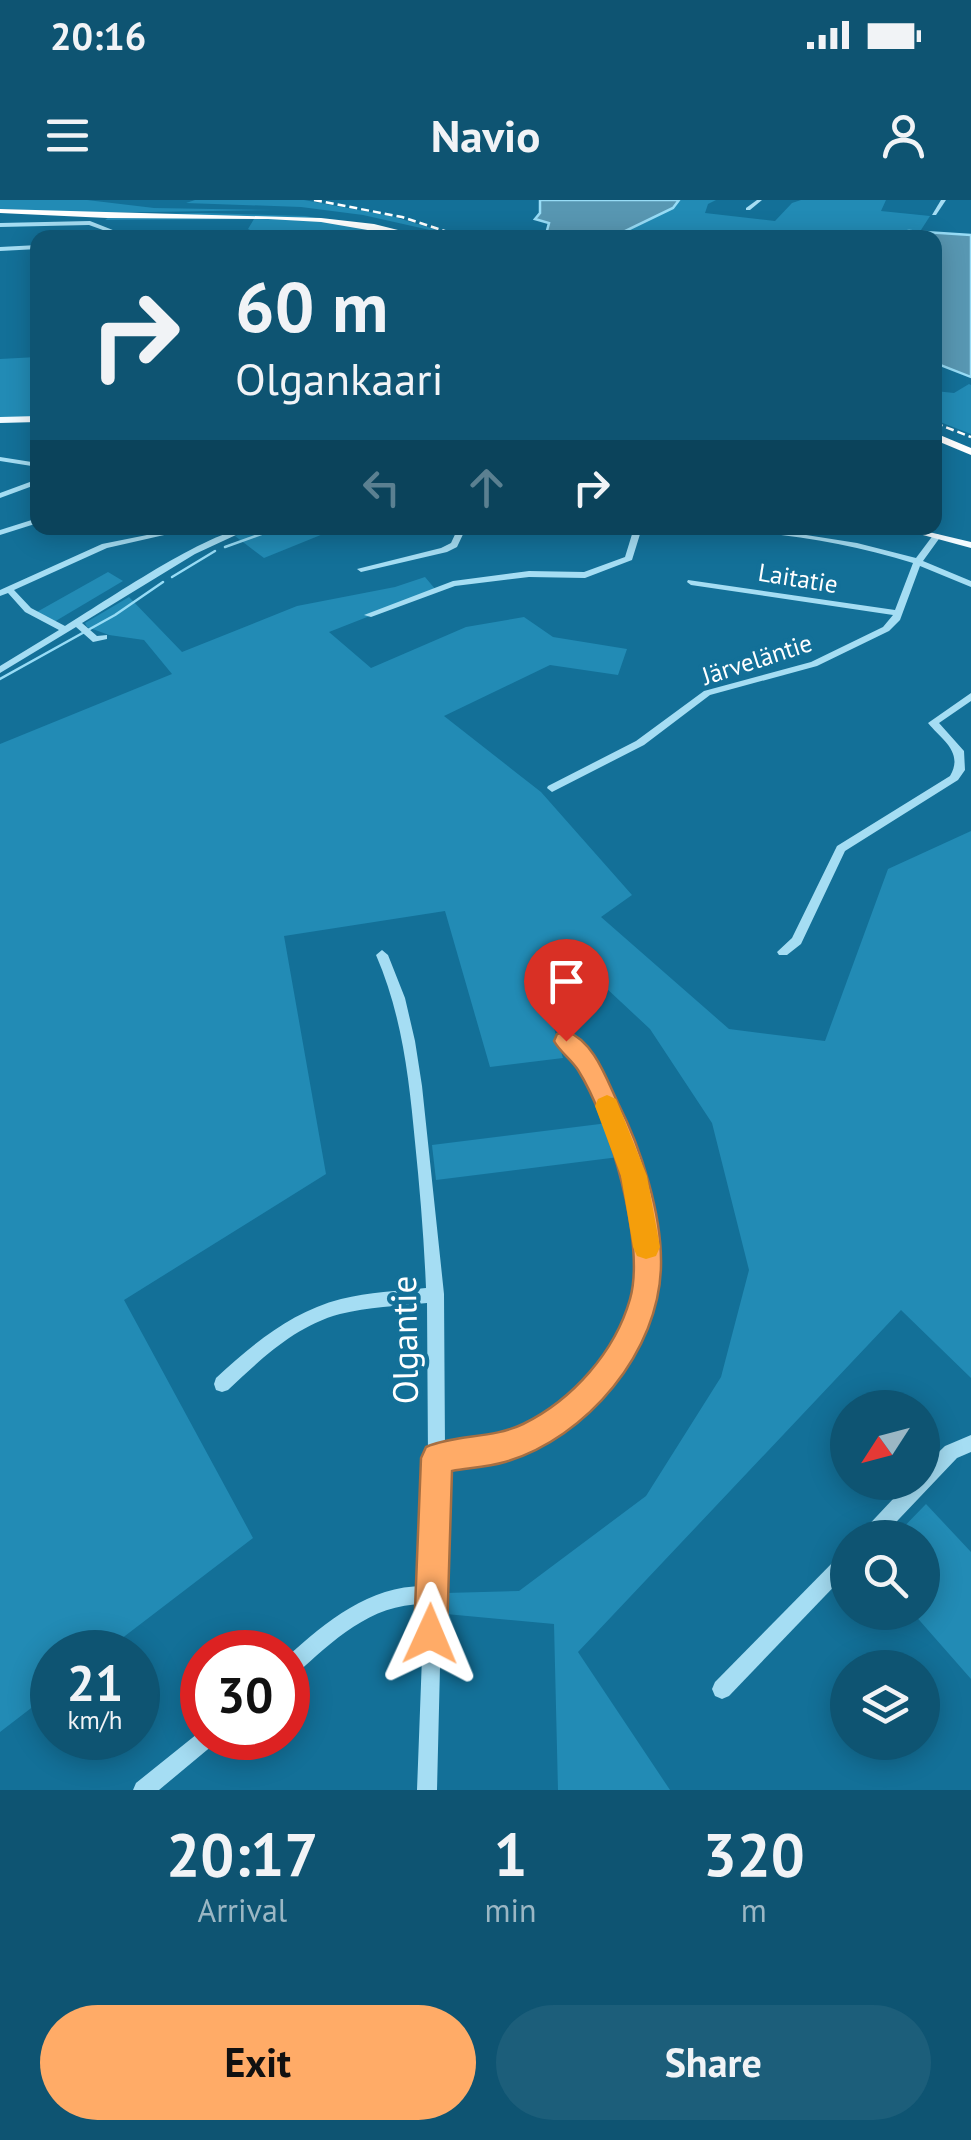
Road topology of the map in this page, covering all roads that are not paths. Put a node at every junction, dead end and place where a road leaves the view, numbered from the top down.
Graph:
1 (94, 200) edge
2 (760, 200) edge
3 (944, 200) edge
4 (748, 209) dead end
5 (0, 210) edge
6 (934, 214) dead end
7 (0, 225) edge
8 (109, 230) edge
9 (396, 230) edge
10 (415, 230) edge
11 (30, 247) edge
12 (0, 249) edge
13 (30, 419) edge
14 (0, 420) edge
15 (942, 444) edge
16 (971, 456) edge
17 (0, 459) edge
18 (30, 464) edge
19 (30, 484) edge
20 (0, 496) edge
21 (30, 523) edge
22 (0, 532) edge
23 (158, 535) edge
24 (231, 535) edge
25 (458, 535) edge
26 (636, 535) edge
27 (786, 535) edge
28 (933, 535) edge
29 (934, 535) edge
30 (937, 536) junction
31 (971, 546) edge
32 (918, 561) junction
33 (361, 569) dead end
34 (691, 582) dead end
35 (971, 584) edge
36 (4, 591) edge
37 (898, 613) junction
38 (368, 615) dead end
39 (82, 628) junction
40 (66, 630) junction
41 (104, 637) dead end
42 (0, 670) edge
43 (971, 696) edge
44 (552, 788) dead end
45 (784, 952) dead end
46 (382, 955) dead end
47 (566, 1041) dead end
48 (436, 1294) junction
49 (222, 1384) dead end
50 (971, 1443) edge
51 (437, 1458) junction
52 (940, 1463) edge
53 (905, 1500) edge
54 (885, 1520) edge
55 (830, 1578) edge
56 (431, 1595) junction
57 (310, 1650) edge
58 (722, 1689) dead end
59 (180, 1759) edge
60 (143, 1790) edge
61 (427, 1790) edge

1 - 10 highway
2 - 4 street
3 - 6 street
5 - 9 highway
7 - 8 street
11 - 12 street
13 - 14 main road
15 - 16 highway
17 - 18 street
19 - 20 street
21 - 22 street
23 - 36 street
24 - 39 street
25 - 33 street
26 - 38 street
27 - 32 street
28 - 30 main road
29 - 30 main road
30 - 31 main road
30 - 32 street
32 - 35 street
32 - 37 street
34 - 37 street, Laitatie
36 - 40 street
37 - 44 street, Järveläntie
39 - 40 street
39 - 41 street
40 - 42 street
43 - 45 street
46 - 48 street, Olgantie
47 - 51 street
48 - 49 street
48 - 51 street, Olgantie
50 - 52 street
51 - 56 street, Olgantie
53 - 54 street
55 - 58 street
56 - 57 street
56 - 61 street, Olgantie
59 - 60 street

